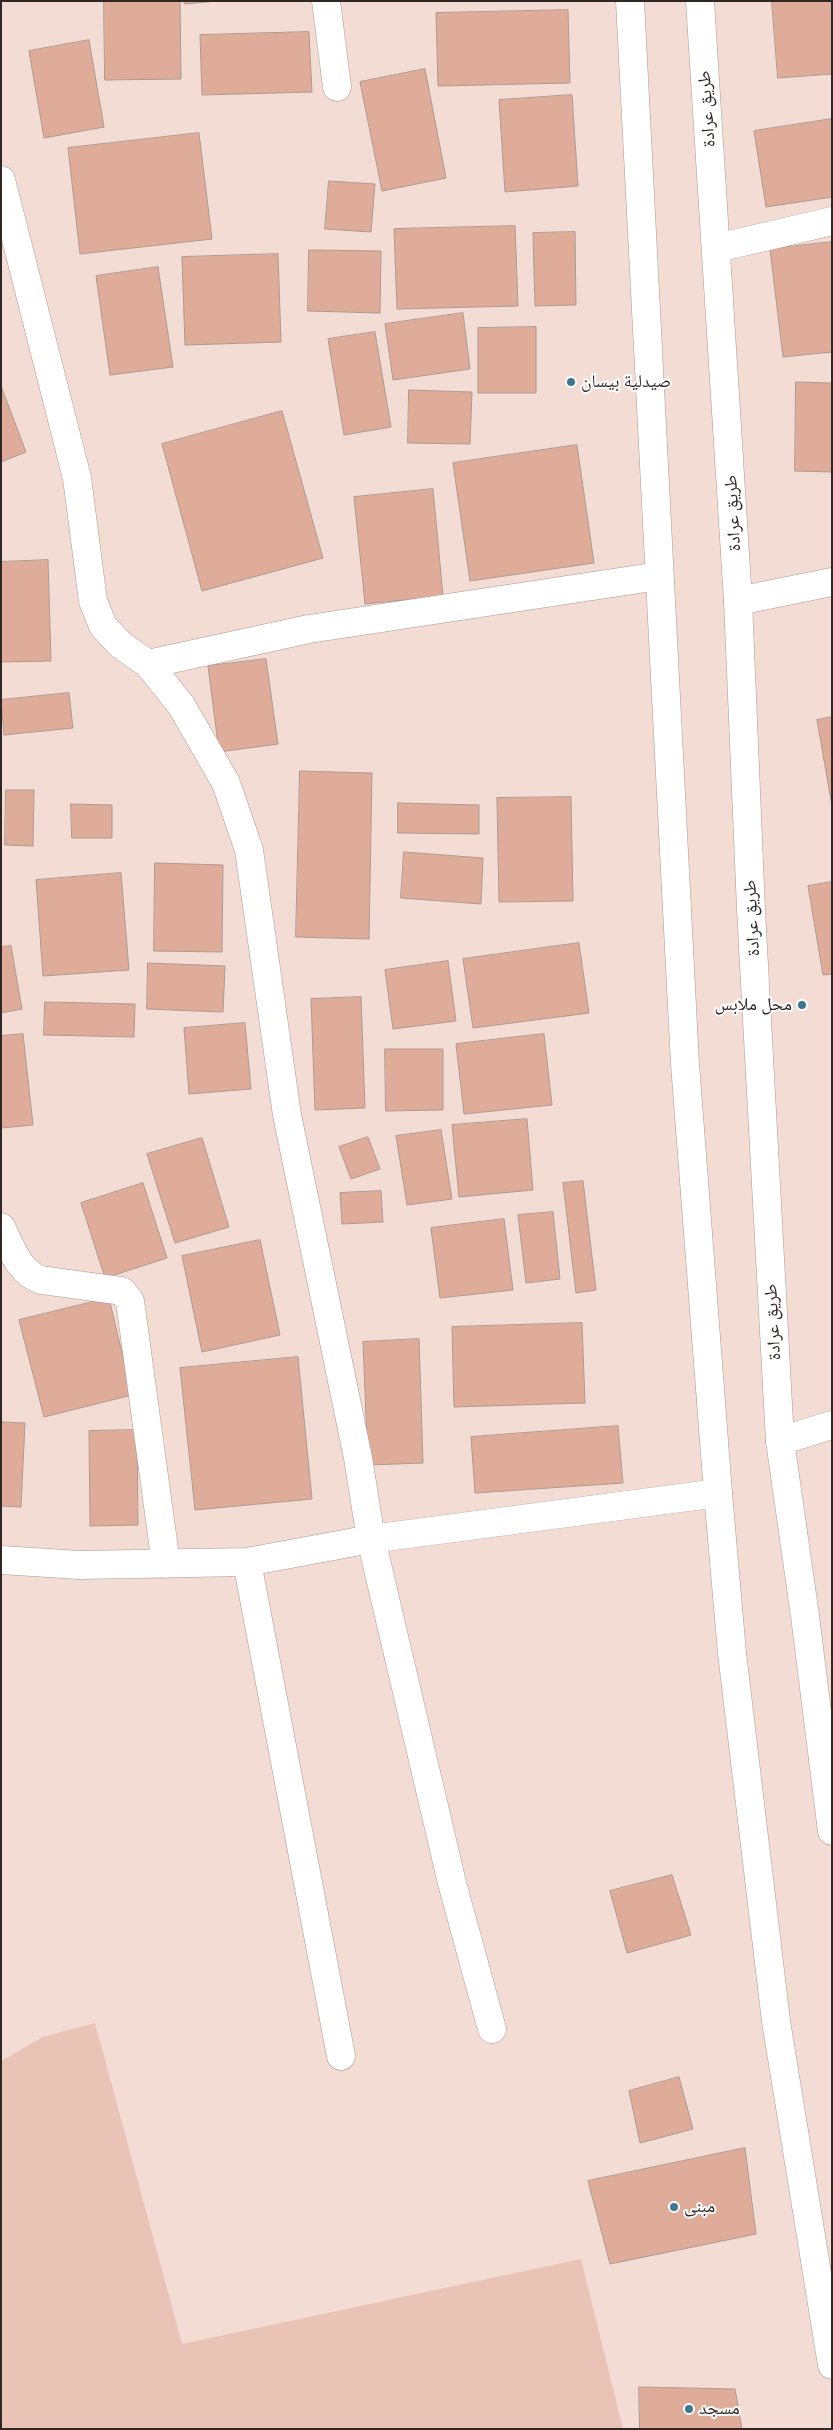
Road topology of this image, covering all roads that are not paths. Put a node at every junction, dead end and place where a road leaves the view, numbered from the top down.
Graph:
1 (326, 1) edge
2 (630, 1) edge
3 (700, 1) edge
4 (338, 87) dead end
5 (1, 180) edge
6 (832, 221) edge
7 (717, 248) junction
8 (659, 576) junction
9 (832, 582) edge
10 (738, 601) junction
11 (148, 664) junction
12 (1, 1227) edge
13 (832, 1425) edge
14 (780, 1441) junction
15 (718, 1493) junction
16 (371, 1539) junction
17 (1, 1560) edge
18 (246, 1562) junction
19 (166, 1564) junction
20 (826, 1730) edge
21 (832, 1831) edge
22 (492, 2029) dead end
23 (341, 2056) dead end
24 (832, 2365) edge

1 - 4 street
2 - 8 street
3 - 7 street, طريق عرادة
5 - 11 street
6 - 7 street
7 - 10 street, طريق عرادة
8 - 11 street
8 - 15 street
9 - 10 street
10 - 14 street, طريق عرادة
11 - 16 street
12 - 19 street
13 - 14 street
14 - 20 street, طريق عرادة
15 - 16 street
15 - 24 street
16 - 18 street
16 - 22 street
17 - 19 street
18 - 19 street
18 - 23 street
20 - 21 street, طريق عرادة

